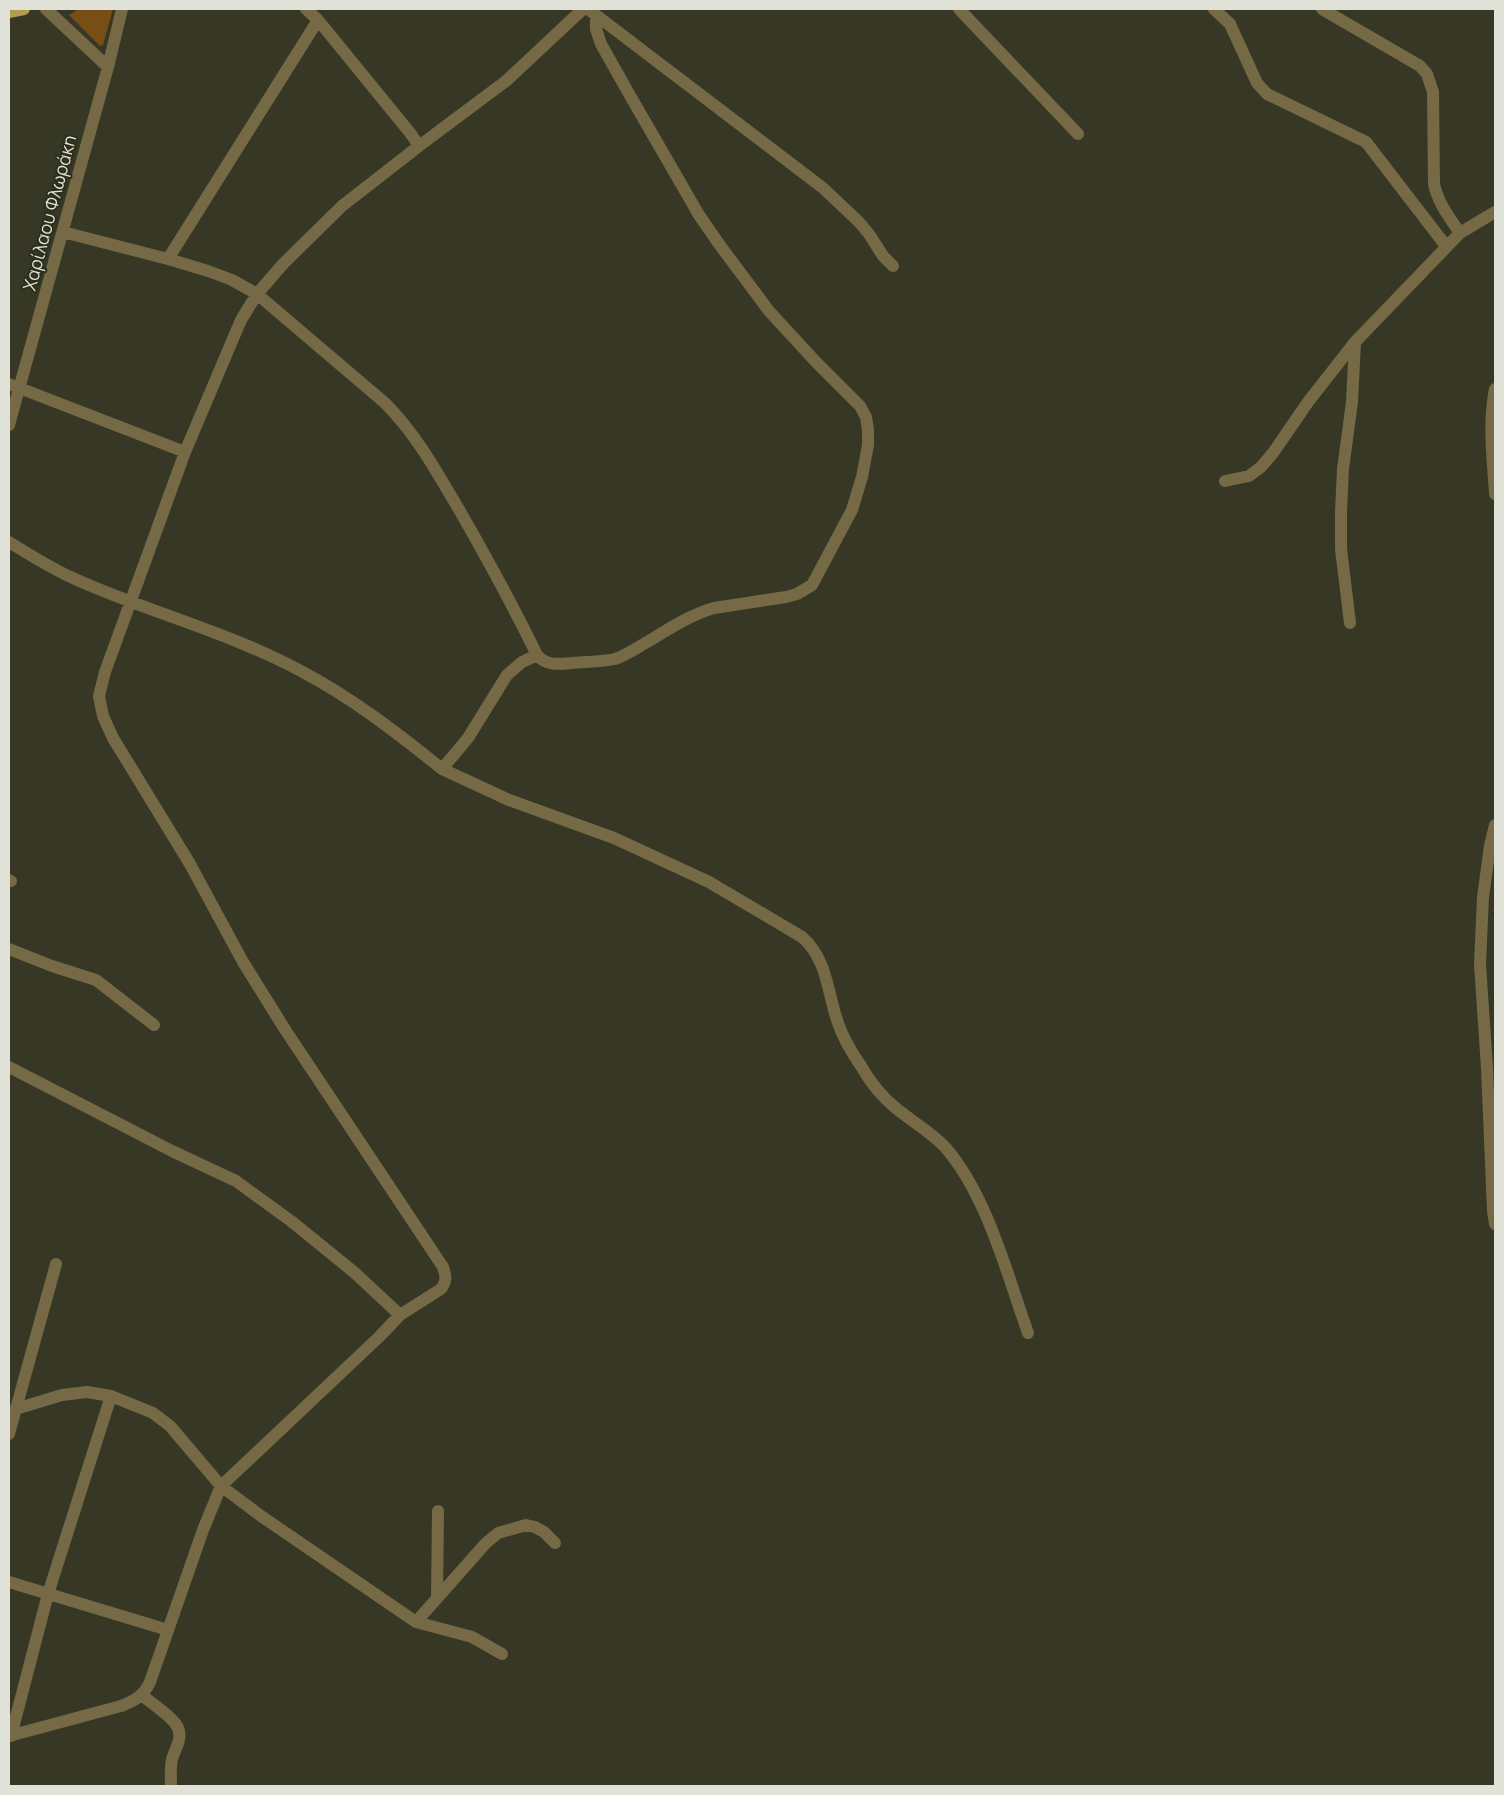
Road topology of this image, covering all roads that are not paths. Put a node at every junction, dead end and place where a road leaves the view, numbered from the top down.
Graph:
1 (24, 9) edge
2 (46, 9) edge
3 (122, 9) edge
4 (306, 9) edge
5 (584, 9) edge
6 (959, 9) edge
7 (1214, 9) edge
8 (1322, 9) edge
9 (9, 12) edge
10 (592, 12) edge
11 (318, 20) junction
12 (108, 67) junction
13 (1078, 134) dead end
14 (419, 146) junction
15 (1495, 212) edge
16 (63, 232) junction
17 (1460, 233) junction
18 (1446, 246) junction
19 (168, 259) junction
20 (893, 266) dead end
21 (257, 294) junction
22 (1355, 342) junction
23 (14, 386) edge
24 (1495, 389) edge
25 (9, 425) edge
26 (185, 452) junction
27 (1225, 481) dead end
28 (1495, 494) edge
29 (9, 542) edge
30 (132, 601) junction
31 (1350, 623) dead end
32 (537, 655) junction
33 (442, 768) junction
34 (1495, 825) edge
35 (9, 949) edge
36 (154, 1025) dead end
37 (9, 1068) edge
38 (1495, 1224) edge
39 (56, 1264) dead end
40 (400, 1315) junction
41 (1028, 1333) dead end
42 (111, 1396) junction
43 (12, 1410) edge
44 (9, 1434) edge
45 (221, 1486) junction
46 (438, 1511) dead end
47 (555, 1543) dead end
48 (9, 1582) edge
49 (48, 1594) junction
50 (437, 1598) junction
51 (416, 1622) junction
52 (168, 1630) junction
53 (502, 1654) dead end
54 (142, 1695) junction
55 (10, 1736) edge
56 (172, 1786) edge

1 - 9 main road
2 - 12 street
3 - 12 street, Χαρίλαου Φλωράκη
4 - 11 street
5 - 14 street
6 - 13 street
7 - 18 street
8 - 17 street
10 - 20 street
10 - 32 street
11 - 14 street
11 - 19 street
12 - 16 street, Χαρίλαου Φλωράκη
14 - 21 street
15 - 17 street
16 - 19 street
16 - 23 street, Χαρίλαου Φλωράκη
17 - 18 street
18 - 22 street
19 - 21 street
21 - 26 street
21 - 32 street
22 - 27 street
22 - 31 street
23 - 25 street, Χαρίλαου Φλωράκη
23 - 26 street
24 - 28 street
26 - 30 street
29 - 30 street
30 - 33 street
30 - 40 street
32 - 33 street
33 - 41 street
34 - 38 street
35 - 36 street
37 - 40 street
39 - 43 street
40 - 45 street
42 - 43 street
42 - 45 street
42 - 49 street
43 - 44 street
45 - 51 street
45 - 52 street
46 - 50 street
47 - 50 street
48 - 49 street
49 - 52 street
49 - 55 street
50 - 51 street
51 - 53 street
52 - 54 street
54 - 55 street
54 - 56 street

